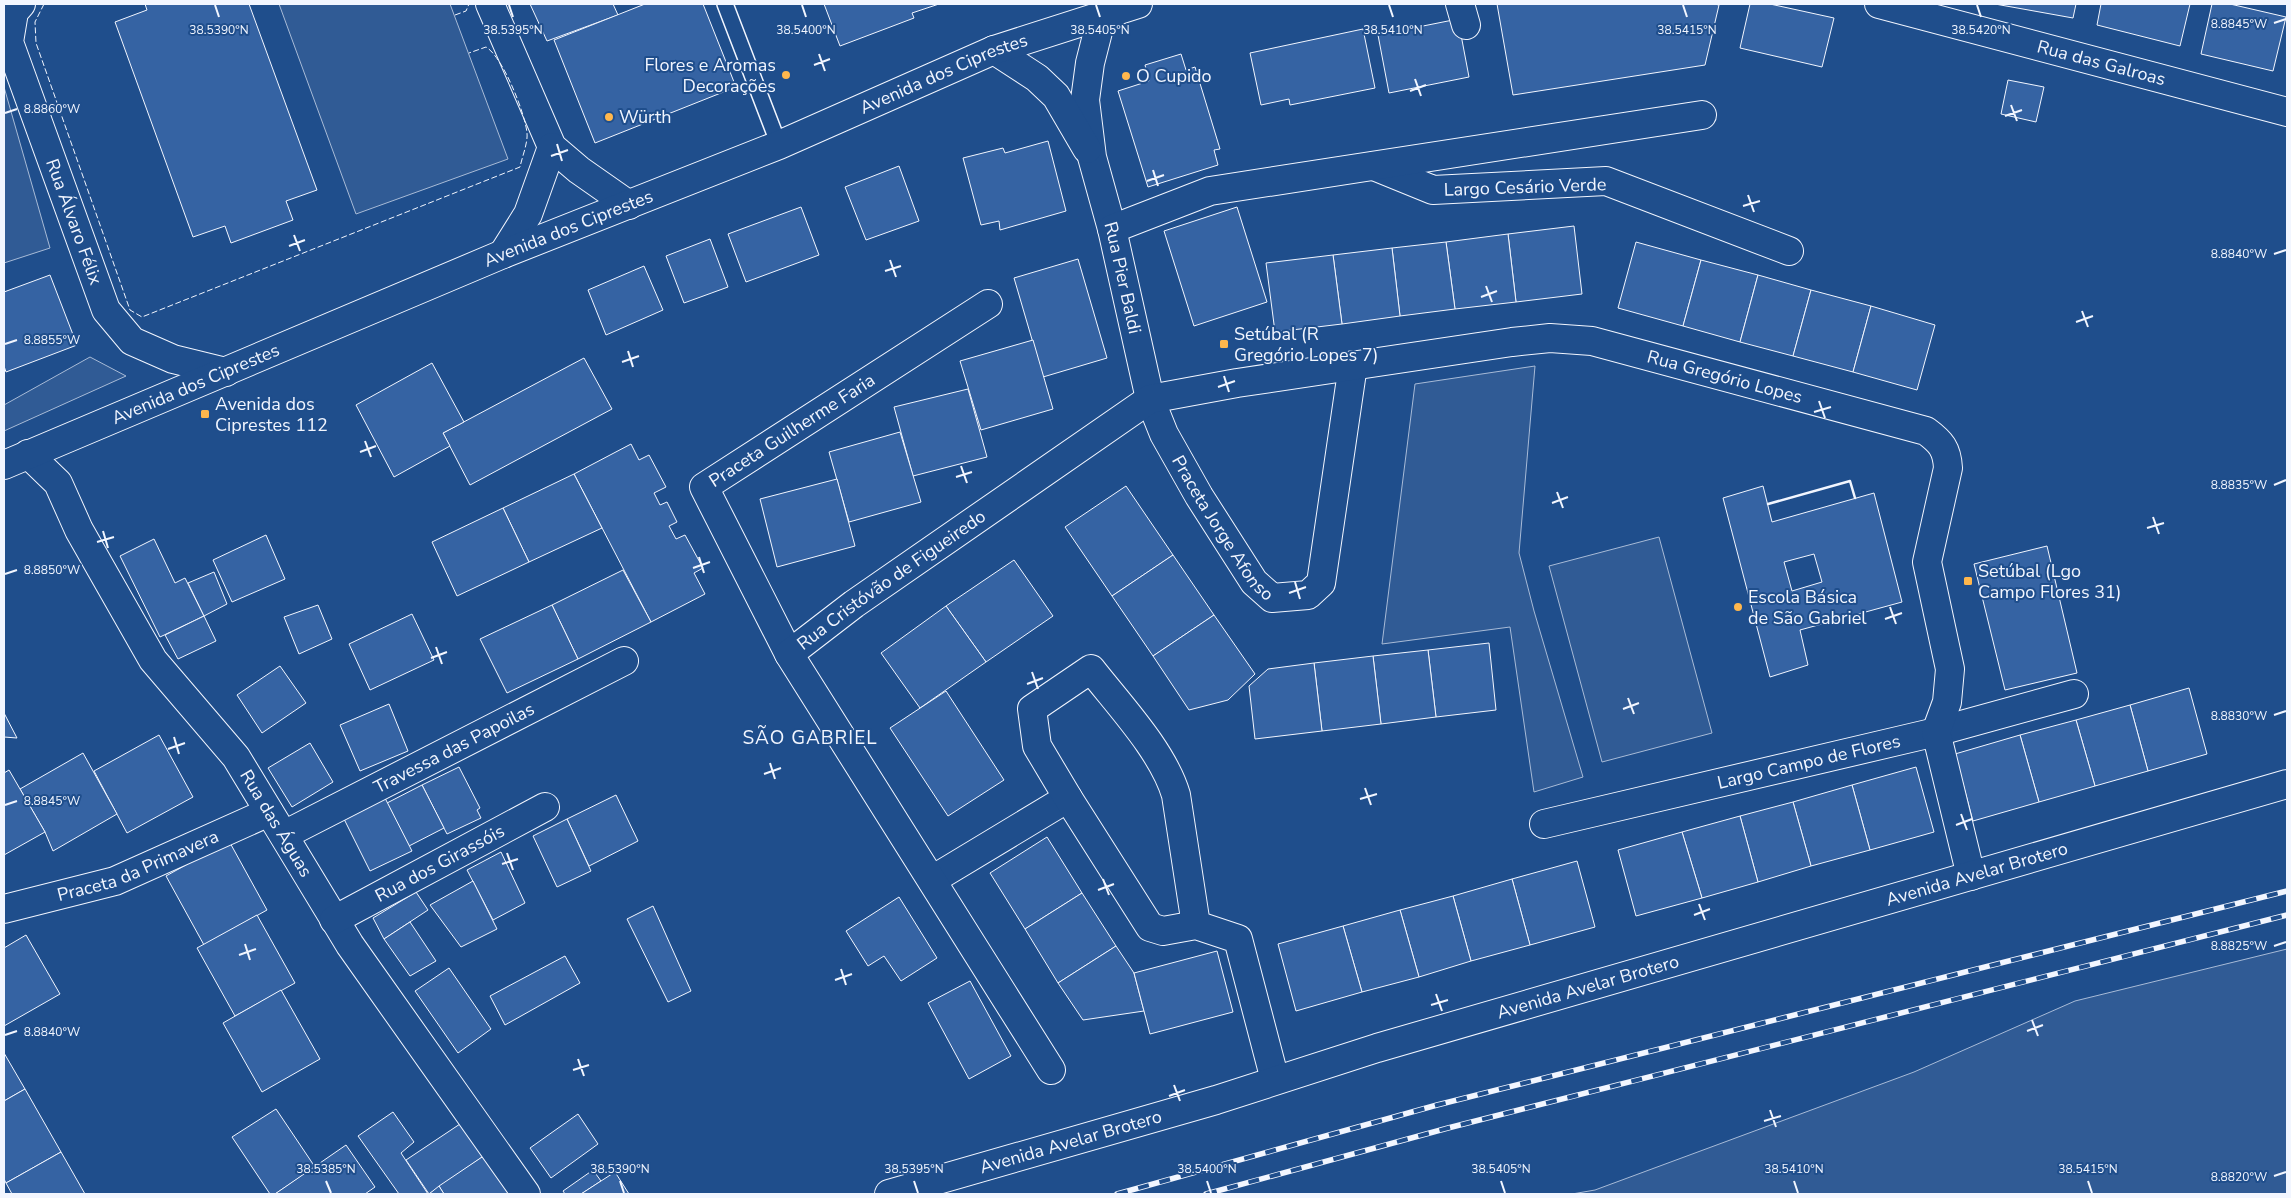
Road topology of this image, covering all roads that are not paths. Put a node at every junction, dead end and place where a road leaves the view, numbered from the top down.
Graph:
1 (21, 4) edge
2 (490, 4) edge
3 (725, 4) edge
4 (1138, 4) edge
5 (1879, 4) edge
6 (1102, 16) junction
7 (994, 50) junction
8 (2276, 109) edge
9 (1702, 115) dead end
10 (2287, 123) edge
11 (779, 145) junction
12 (552, 147) junction
13 (1092, 157) junction
14 (1374, 166) junction
15 (629, 205) junction
16 (1112, 229) junction
17 (1789, 251) dead end
18 (503, 254) junction
19 (988, 304) dead end
20 (1352, 365) junction
21 (226, 372) junction
22 (1150, 399) junction
23 (16, 459) edge
24 (789, 654) junction
25 (624, 661) dead end
26 (2074, 694) dead end
27 (1936, 732) junction
28 (2287, 784) edge
29 (1068, 798) junction
30 (545, 807) dead end
31 (269, 812) junction
32 (1544, 824) dead end
33 (284, 835) junction
34 (1971, 876) junction
35 (932, 880) junction
36 (4, 909) edge
37 (334, 920) junction
38 (1196, 925) junction
39 (1051, 1070) dead end
40 (1275, 1080) junction
41 (526, 1194) edge
42 (889, 1194) edge

1 - 21 street, Rua Álvaro Félix
2 - 12 street
3 - 11 lane
4 - 6 street, Avenida dos Ciprestes
5 - 8 street, Rua das Galroas
6 - 7 street, Avenida dos Ciprestes
6 - 13 street, Rua Pier Baldi
7 - 11 street, Avenida dos Ciprestes
7 - 13 street, Rua Pier Baldi
8 - 10 street, Rua das Galroas
9 - 14 street, Largo Cesário Verde
11 - 15 street, Avenida dos Ciprestes
12 - 15 street
12 - 18 street
13 - 16 street, Rua Pier Baldi
14 - 16 street, Largo Cesário Verde
14 - 17 street, Largo Cesário Verde
15 - 18 street, Avenida dos Ciprestes
16 - 22 street, Rua Pier Baldi
18 - 21 street, Avenida dos Ciprestes
19 - 24 street, Praceta Guilherme Faria
20 - 22 street, Rua Gregório Lopes
20 - 22 street, Praceta Jorge Afonso
20 - 27 street, Rua Gregório Lopes
21 - 23 street, Avenida dos Ciprestes
22 - 24 street, Rua Cristóvão de Figueiredo
23 - 31 street, Rua das Águas
24 - 35 street, Rua Cristóvão de Figueiredo
25 - 33 street, Travessa das Papoilas
26 - 27 street, Largo Campo de Flores
27 - 32 street, Largo Campo de Flores
27 - 34 street
28 - 34 street, Avenida Avelar Brotero
29 - 35 street
29 - 38 street
29 - 38 street
30 - 37 street, Rua dos Girassóis
31 - 33 street, Rua das Águas
31 - 36 street, Praceta da Primavera
33 - 37 street, Rua das Águas
34 - 40 street, Avenida Avelar Brotero
35 - 39 street, Rua Cristóvão de Figueiredo
37 - 41 street, Rua das Águas
38 - 40 street
40 - 42 street, Avenida Avelar Brotero

